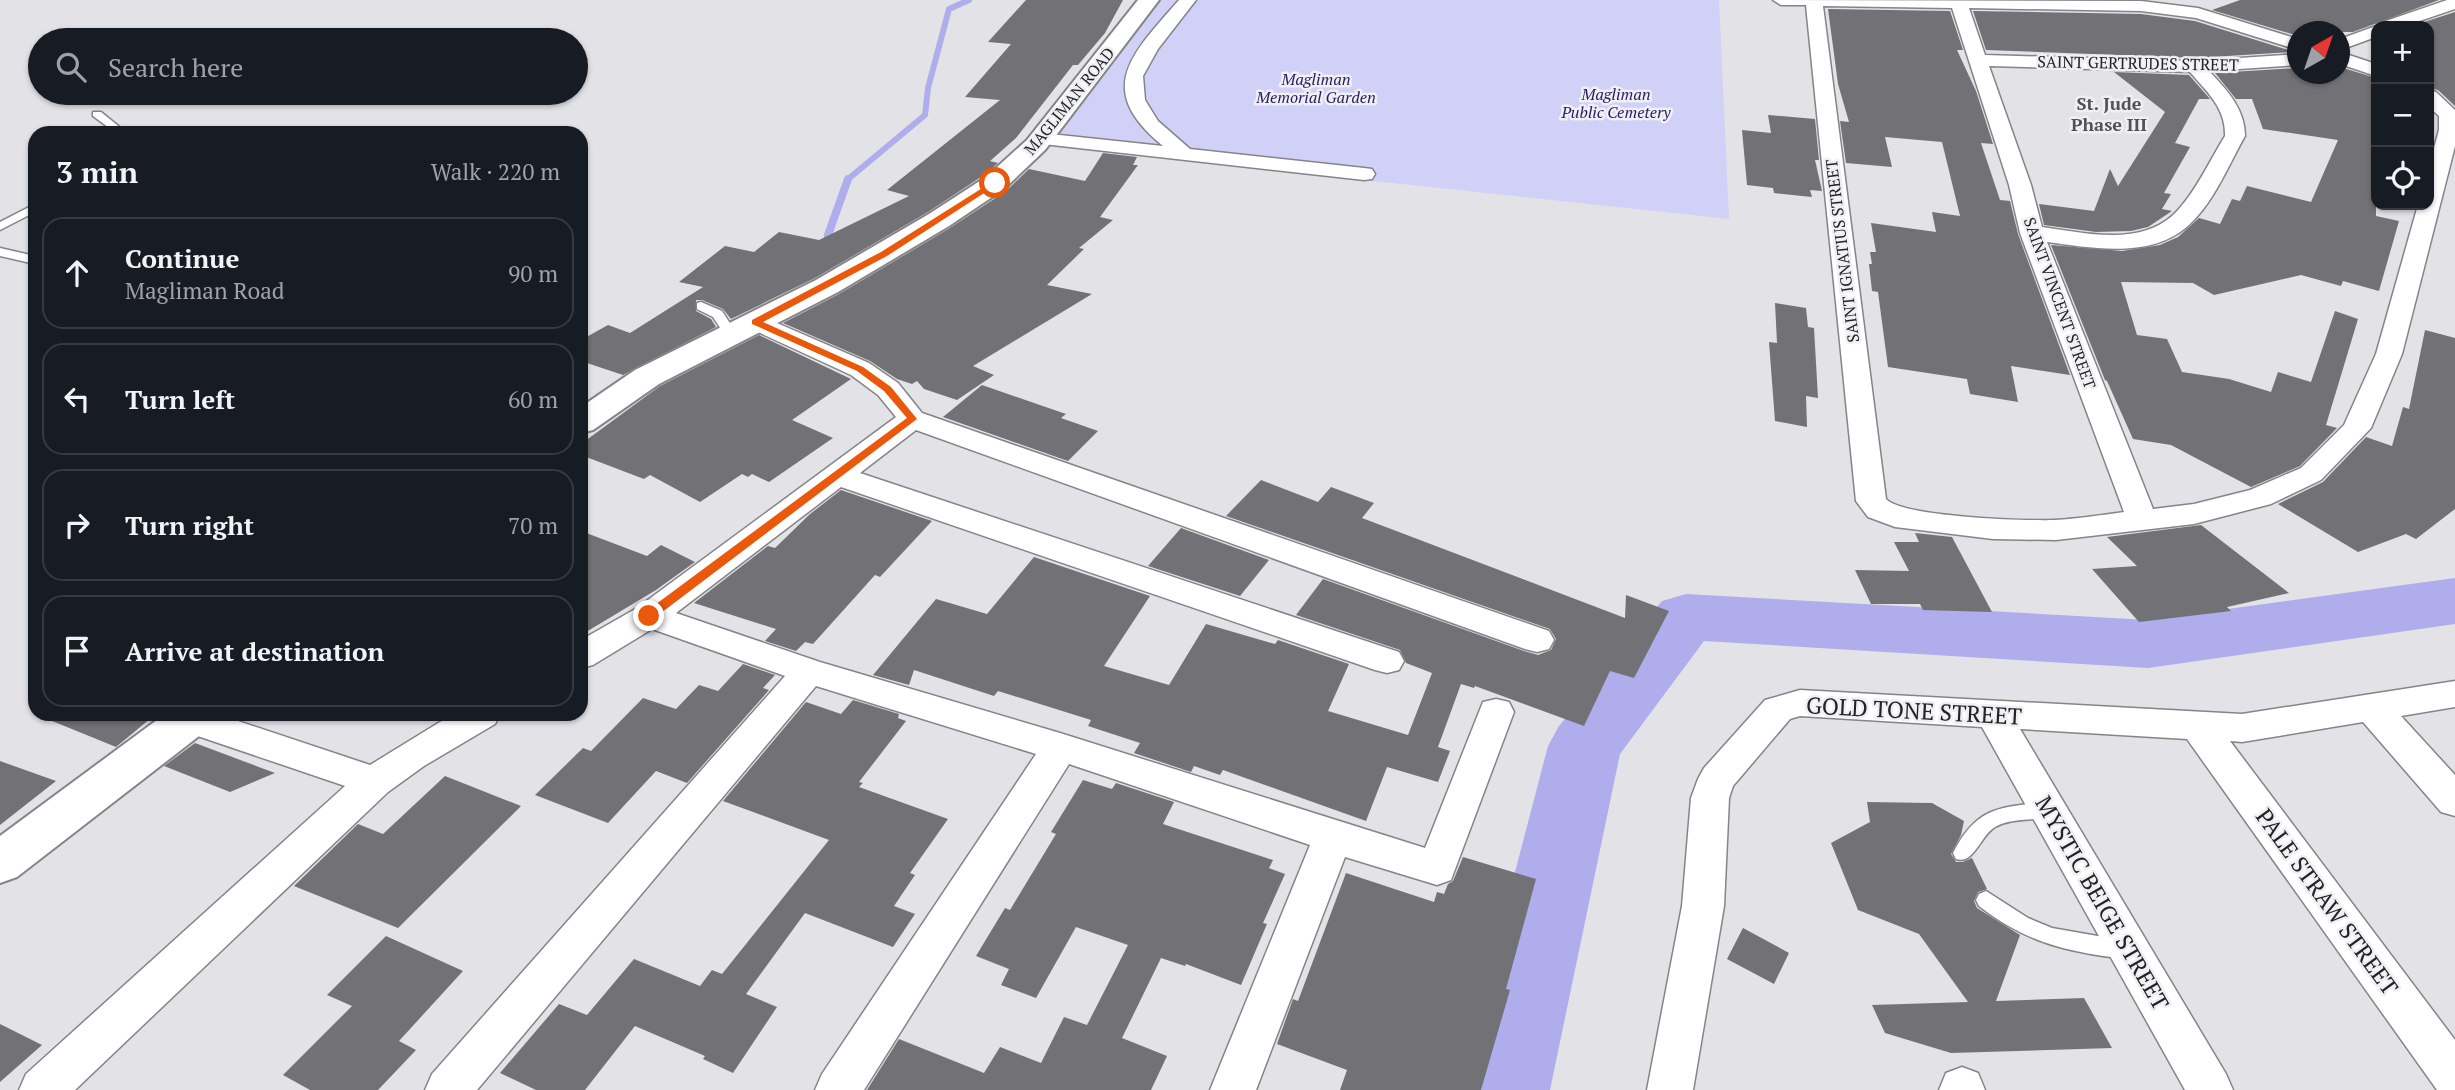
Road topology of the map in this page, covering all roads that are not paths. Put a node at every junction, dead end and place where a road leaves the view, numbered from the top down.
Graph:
1 (1149, 0) edge
2 (1188, 0) edge
3 (1781, 0) edge
4 (2181, 0) edge
5 (1799, 1) edge
6 (2455, 3) edge
7 (1959, 4) junction
8 (2198, 13) junction
9 (2404, 21) edge
10 (2371, 33) edge
11 (2287, 41) edge
12 (2350, 41) edge
13 (1979, 60) junction
14 (2287, 61) edge
15 (2350, 61) edge
16 (2195, 67) junction
17 (2371, 68) edge
18 (2434, 100) edge
19 (97, 114) dead end
20 (1148, 122) junction
21 (113, 126) edge
22 (1046, 132) junction
23 (1183, 155) junction
24 (1364, 174) dead end
25 (28, 211) edge
26 (0, 227) edge
27 (2032, 233) junction
28 (0, 251) edge
29 (28, 258) edge
30 (701, 306) dead end
31 (743, 328) junction
32 (588, 410) edge
33 (912, 419) junction
34 (837, 475) junction
35 (2142, 520) junction
36 (649, 616) junction
37 (1538, 640) dead end
38 (588, 652) edge
39 (1387, 661) dead end
40 (808, 671) junction
41 (2455, 694) edge
42 (2373, 709) junction
43 (1496, 712) dead end
44 (1994, 716) junction
45 (186, 721) edge
46 (207, 721) edge
47 (470, 721) edge
48 (2199, 727) junction
49 (1060, 747) junction
50 (375, 781) junction
51 (2455, 801) edge
52 (2048, 810) junction
53 (1333, 837) junction
54 (1963, 853) dead end
55 (0, 863) edge
56 (1986, 900) dead end
57 (2127, 950) junction
58 (2455, 1077) edge
59 (42, 1090) edge
60 (448, 1090) edge
61 (838, 1090) edge
62 (1233, 1090) edge
63 (1671, 1090) edge
64 (2210, 1090) edge

1 - 22 street, MAGLIMAN ROAD
2 - 20 street
3 - 5 street
4 - 8 street
5 - 7 street
5 - 35 street, SAINT IGNATIUS STREET
6 - 9 street
7 - 8 street
7 - 13 street, SAINT VINCENT STREET
8 - 11 street
10 - 12 street
13 - 16 street, SAINT GERTRUDES STREET
13 - 27 street, SAINT VINCENT STREET
14 - 16 street, SAINT GERTRUDES STREET
15 - 17 street
16 - 27 street
18 - 35 street
19 - 21 lane
20 - 22 street
20 - 23 street
22 - 23 street
22 - 31 street, MAGLIMAN ROAD
23 - 24 street
25 - 26 lane
27 - 35 street, SAINT VINCENT STREET
28 - 29 lane
30 - 31 lane
31 - 32 street, MAGLIMAN ROAD
31 - 33 street
33 - 34 street
33 - 37 street
34 - 36 street
34 - 39 street
36 - 38 street
36 - 40 street
40 - 49 street
40 - 60 street
41 - 42 street, GOLD TONE STREET
42 - 48 street, GOLD TONE STREET
42 - 51 street
43 - 53 street
44 - 48 street, GOLD TONE STREET
44 - 52 street, MYSTIC BEIGE STREET
44 - 63 street, GOLD TONE STREET
45 - 55 street
46 - 50 street
47 - 50 street
48 - 58 street, PALE STRAW STREET
49 - 53 street
49 - 61 street
50 - 59 street
52 - 54 lane
52 - 57 street, MYSTIC BEIGE STREET
53 - 62 street
56 - 57 lane
57 - 64 street, MYSTIC BEIGE STREET

